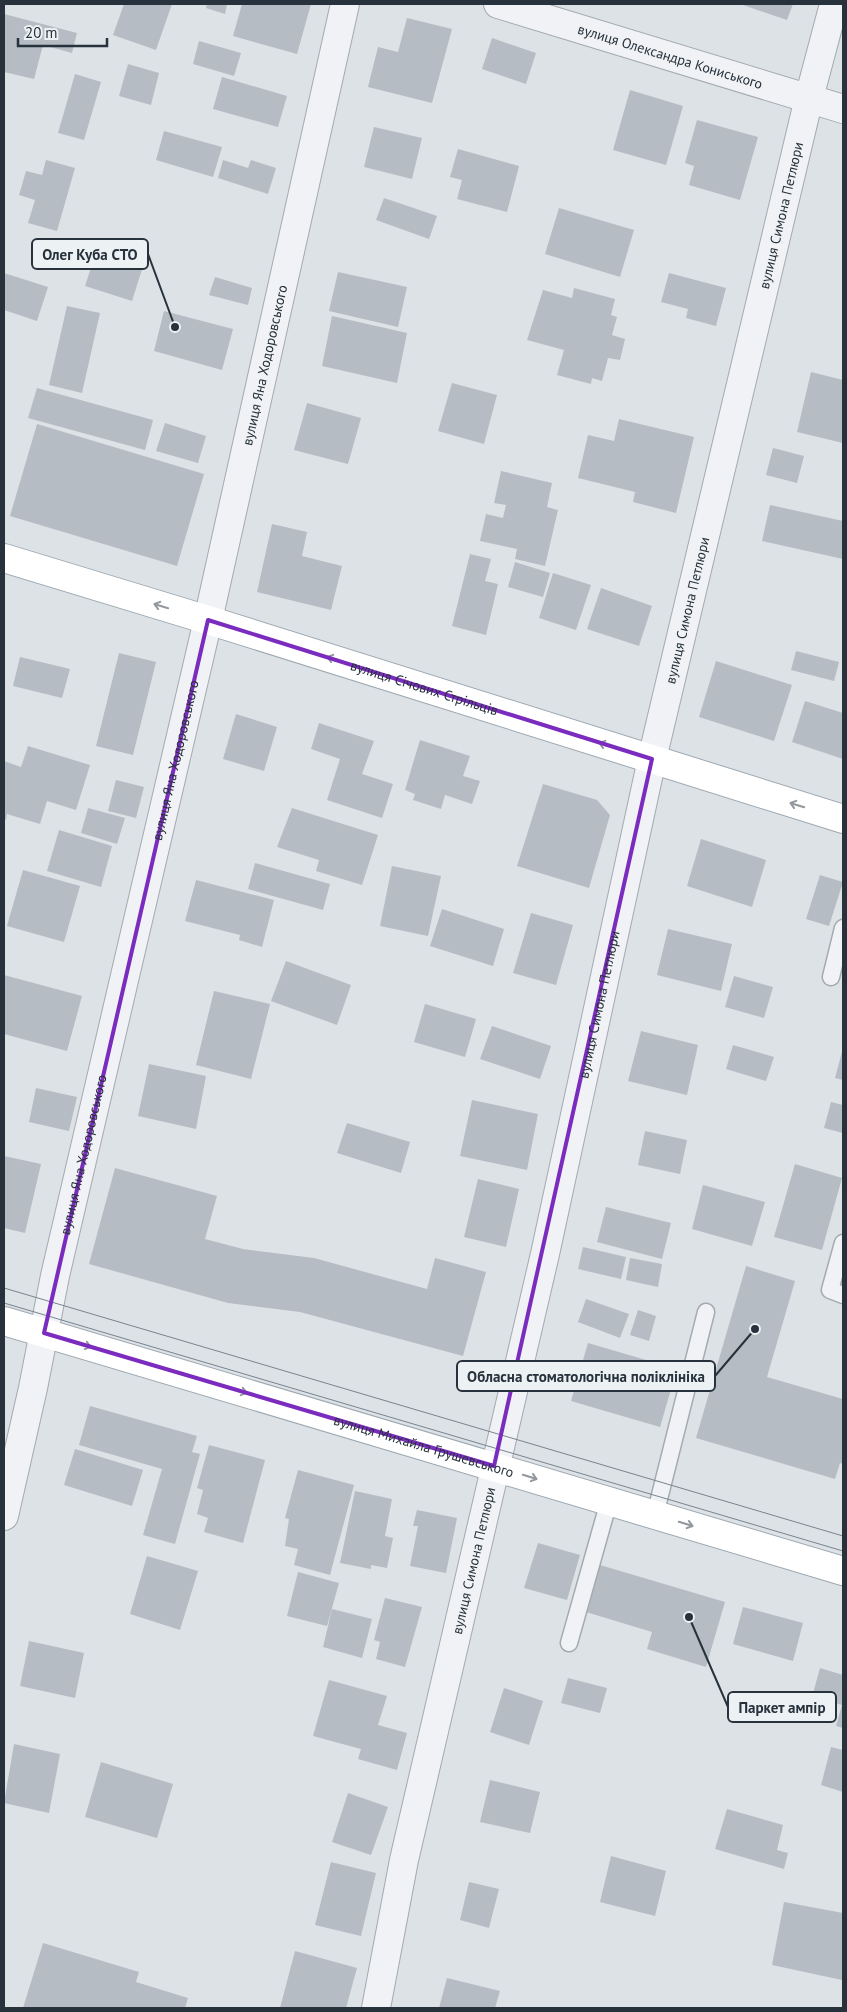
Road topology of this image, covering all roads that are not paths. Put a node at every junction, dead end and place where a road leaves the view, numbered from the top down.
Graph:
1 (345, 4) edge
2 (498, 4) edge
3 (834, 4) edge
4 (809, 98) junction
5 (843, 109) edge
6 (4, 558) edge
7 (208, 620) junction
8 (652, 760) junction
9 (843, 819) edge
10 (843, 928) edge
11 (831, 977) dead end
12 (843, 1243) edge
13 (843, 1295) edge
14 (706, 1312) dead end
15 (4, 1321) edge
16 (44, 1333) junction
17 (494, 1466) junction
18 (609, 1501) junction
19 (655, 1515) junction
20 (4, 1516) edge
21 (843, 1571) edge
22 (569, 1643) dead end
23 (376, 2008) edge

1 - 7 street, вулиця Яна Ходоровського
2 - 4 street, вулиця Олександра Кониського
3 - 4 street, вулиця Симона Петлюри
4 - 5 street, вулиця Олександра Кониського
4 - 8 street, вулиця Симона Петлюри
7 -> 6 main road, вулиця Січових Стрільців
8 -> 7 main road, вулиця Січових Стрільців
7 - 16 street, вулиця Яна Ходоровського
9 -> 8 main road, вулиця Січових Стрільців
8 - 17 street, вулиця Симона Петлюри
10 - 11 lane
12 - 13 lane
14 - 19 lane
15 - 16 main road, вулиця Михайла Грушевського
16 -> 17 main road, вулиця Михайла Грушевського
16 - 20 street, вулиця Яна Ходоровського
17 -> 18 main road, вулиця Михайла Грушевського
17 - 23 street, вулиця Симона Петлюри
18 - 19 main road, вулиця Михайла Грушевського
18 - 22 lane
19 -> 21 main road, вулиця Михайла Грушевського

